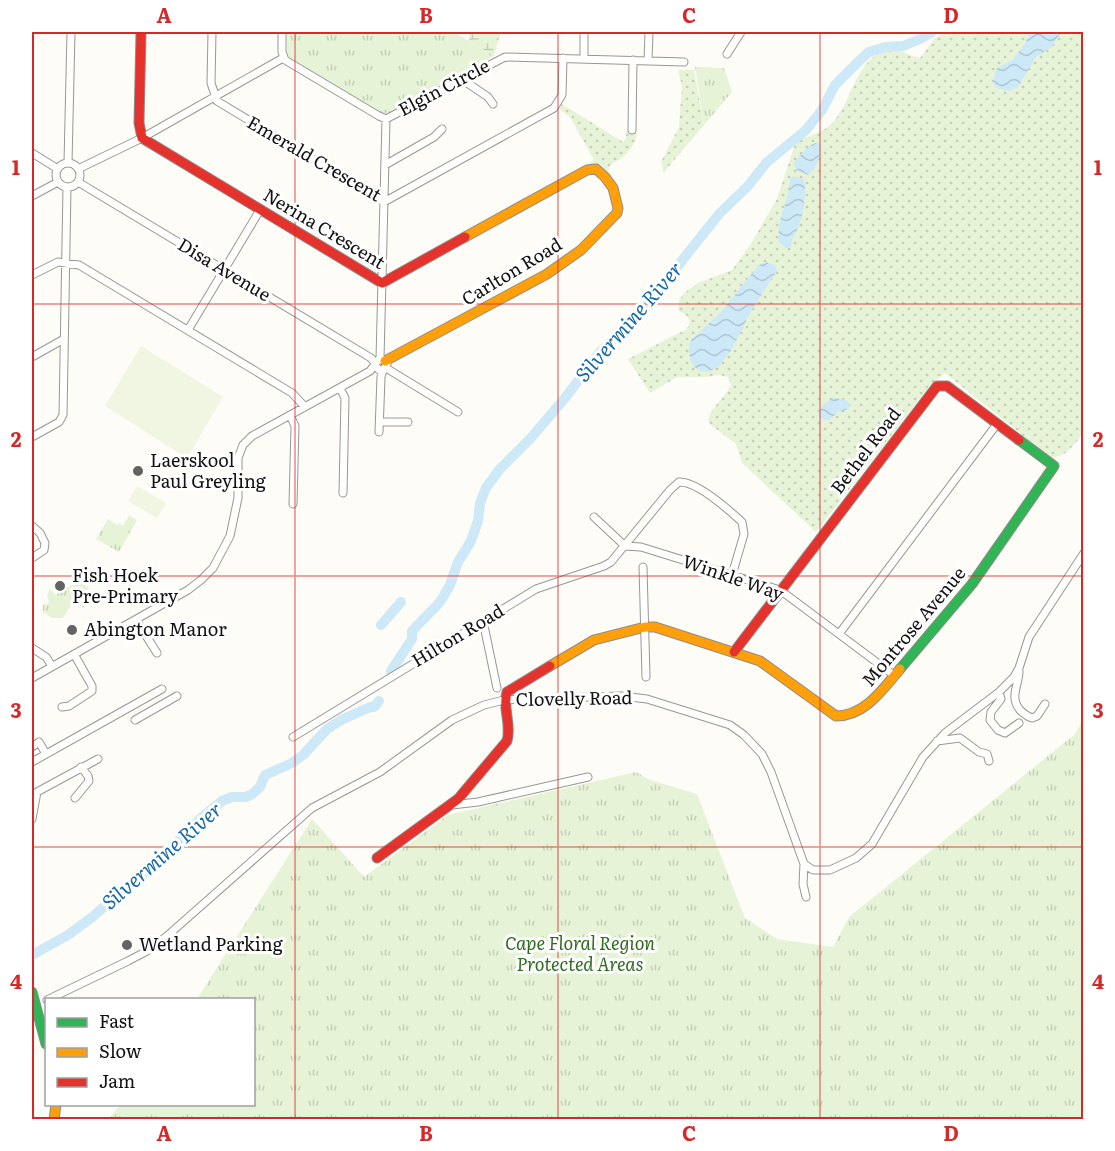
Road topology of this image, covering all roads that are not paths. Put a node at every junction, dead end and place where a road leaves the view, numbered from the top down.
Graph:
1 (71, 32) edge
2 (141, 32) edge
3 (212, 32) edge
4 (282, 32) edge
5 (584, 32) edge
6 (649, 32) edge
7 (741, 32) edge
8 (727, 54) dead end
9 (283, 58) junction
10 (563, 58) junction
11 (584, 59) junction
12 (633, 60) junction
13 (648, 61) junction
14 (684, 62) dead end
15 (460, 78) junction
16 (214, 96) junction
17 (493, 104) dead end
18 (386, 118) junction
19 (442, 129) dead end
20 (632, 130) dead end
21 (142, 138) junction
22 (32, 153) edge
23 (68, 163) junction
24 (385, 165) junction
25 (58, 169) junction
26 (78, 169) junction
27 (587, 170) joint
28 (58, 182) junction
29 (78, 182) junction
30 (68, 187) junction
31 (32, 196) edge
32 (384, 202) junction
33 (260, 210) junction
34 (66, 262) junction
35 (225, 270) junction
36 (32, 275) edge
37 (382, 283) junction
38 (188, 330) junction
39 (64, 339) junction
40 (32, 357) edge
41 (380, 365) junction
42 (340, 388) junction
43 (305, 407) junction
44 (458, 412) dead end
45 (290, 415) junction
46 (380, 422) junction
47 (408, 422) dead end
48 (997, 424) junction
49 (379, 432) dead end
50 (32, 437) edge
51 (1054, 466) joint
52 (238, 483) junction
53 (257, 484) dead end
54 (343, 493) dead end
55 (293, 504) dead end
56 (594, 517) dead end
57 (32, 526) edge
58 (625, 546) junction
59 (1083, 553) edge
60 (32, 558) edge
61 (643, 567) dead end
62 (732, 575) junction
63 (780, 590) junction
64 (136, 620) junction
65 (483, 621) junction
66 (645, 627) junction
67 (839, 634) junction
68 (32, 648) edge
69 (734, 652) junction
70 (157, 653) dead end
71 (74, 654) junction
72 (52, 666) junction
73 (1019, 668) junction
74 (895, 676) junction
75 (646, 677) dead end
76 (32, 678) edge
77 (497, 688) dead end
78 (162, 689) dead end
79 (999, 692) junction
80 (153, 695) junction
81 (177, 696) dead end
82 (504, 700) junction
83 (1045, 704) dead end
84 (158, 706) junction
85 (62, 707) dead end
86 (135, 720) dead end
87 (1020, 723) dead end
88 (293, 737) dead end
89 (937, 741) junction
90 (32, 747) edge
91 (46, 754) junction
92 (98, 759) dead end
93 (988, 760) dead end
94 (32, 762) edge
95 (81, 767) junction
96 (588, 777) dead end
97 (75, 798) dead end
98 (451, 805) junction
99 (32, 819) edge
100 (376, 858) dead end
101 (804, 864) junction
102 (806, 897) dead end
103 (32, 992) edge
104 (51, 998) edge
105 (45, 1001) edge
106 (36, 1005) junction
107 (45, 1040) edge

1 - 23 street
2 - 21 street
3 - 16 street
4 - 9 street
5 - 11 street
6 - 13 street
7 - 8 street
9 - 16 street
9 - 18 street, Elgin Circle
10 - 11 street, Elgin Circle
10 - 15 street, Elgin Circle
10 - 32 street, Emerald Crescent
11 - 12 street, Elgin Circle
12 - 13 street, Elgin Circle
12 - 20 street
13 - 14 street, Elgin Circle
15 - 17 street
15 - 18 street, Elgin Circle
16 - 21 street
16 - 32 street, Emerald Crescent
18 - 24 street
19 - 24 street
21 - 26 street
21 - 33 street, Nerina Crescent
22 - 25 street
23 - 25 street
23 - 26 street
24 - 32 street
25 - 28 street
26 - 29 street
27 - 37 street, Nerina Crescent
27 - 41 street, Carlton Road
28 - 30 street
28 - 31 street
29 - 30 street
29 - 35 street, Disa Avenue
30 - 34 street
32 - 37 street
33 - 35 street
33 - 37 street, Nerina Crescent
34 - 36 street
34 - 38 street
34 - 39 street
35 - 38 street
35 - 41 street, Disa Avenue
37 - 41 street
38 - 43 street
39 - 40 street
39 - 50 street
41 - 42 street, Carlton Road
41 - 44 street, Disa Avenue
41 - 46 street
42 - 43 street, Carlton Road
42 - 54 street
43 - 45 street, Carlton Road
45 - 52 street, Carlton Road
45 - 55 street
46 - 47 street
46 - 49 street
48 - 51 street, Bethel Road
48 - 63 street, Bethel Road
48 - 67 street
51 - 74 street, Montrose Avenue
52 - 53 street
52 - 64 street, Carlton Road
56 - 58 street
57 - 60 street
58 - 62 street, Winkle Way
58 - 62 street, Hilton Road
58 - 65 street, Hilton Road
59 - 73 street
61 - 66 street
62 - 63 street, Winkle Way
63 - 67 street, Winkle Way
63 - 69 street, Bethel Road
64 - 70 street
64 - 71 street, Carlton Road
65 - 77 street
65 - 88 street, Hilton Road
66 - 69 street, Montrose Avenue
66 - 75 street
66 - 82 street, Montrose Avenue
67 - 74 street, Winkle Way
68 - 72 street
69 - 74 street, Montrose Avenue
71 - 72 street, Carlton Road
71 - 85 street
72 - 76 street, Carlton Road
73 - 79 street
73 - 83 street
78 - 80 street
79 - 87 street
79 - 89 street
80 - 84 street
80 - 91 street
81 - 84 street
82 - 98 street
82 - 101 street, Clovelly Road
82 - 104 street, Clovelly Road
84 - 86 street
89 - 93 street
89 - 101 street
90 - 91 street
91 - 94 street
92 - 95 street
95 - 97 street
95 - 99 street
96 - 98 street
98 - 100 street
101 - 102 street, Clovelly Road
103 - 106 street
105 - 106 street, Clovelly Road
106 - 107 street

